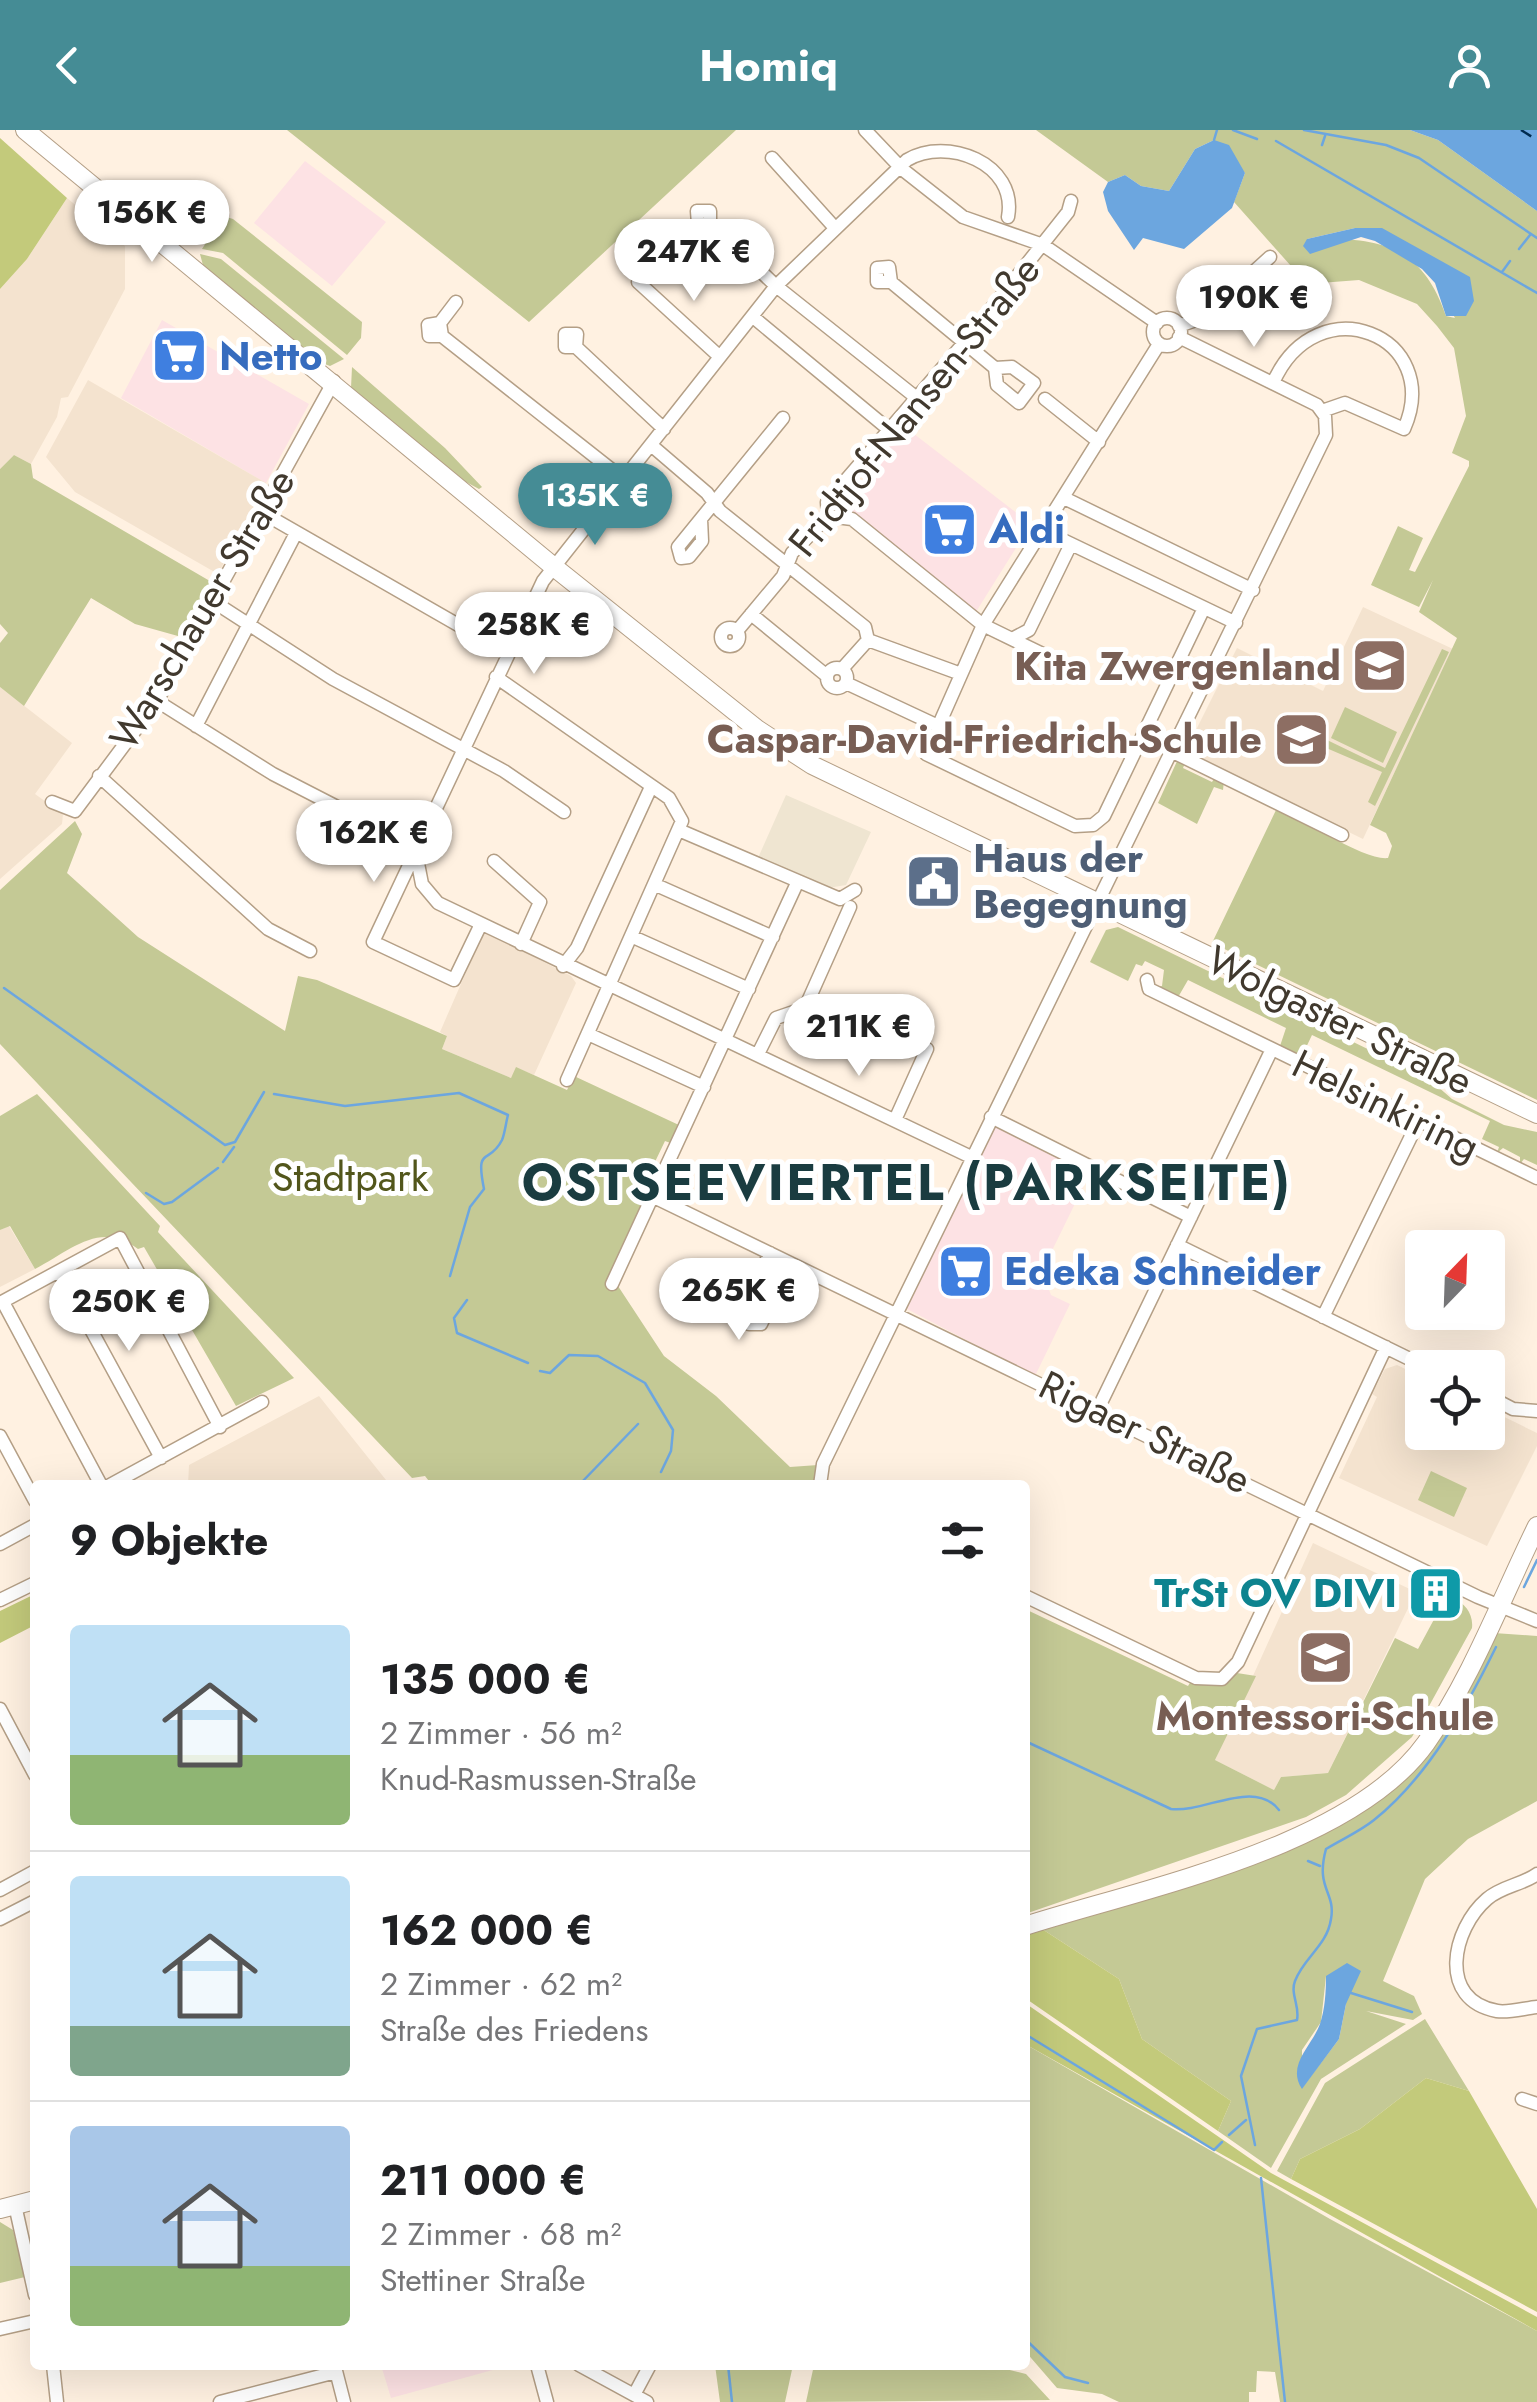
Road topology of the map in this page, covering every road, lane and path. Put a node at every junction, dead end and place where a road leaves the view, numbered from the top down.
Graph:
1 (26, 130) edge
2 (865, 130) edge
3 (772, 158) dead end
4 (899, 166) junction
5 (1071, 202) dead end
6 (1008, 217) dead end
7 (710, 223) dead end
8 (836, 228) junction
9 (1043, 245) junction
10 (1270, 257) dead end
11 (638, 282) dead end
12 (891, 282) dead end
13 (776, 286) junction
14 (456, 302) dead end
15 (753, 317) junction
16 (1156, 323) junction
17 (1179, 331) junction
18 (964, 344) junction
19 (1159, 344) junction
20 (576, 347) dead end
21 (720, 357) junction
22 (995, 368) dead end
23 (334, 381) junction
24 (1272, 382) junction
25 (918, 399) junction
26 (1045, 399) dead end
27 (1322, 411) junction
28 (783, 418) dead end
29 (664, 428) junction
30 (887, 428) junction
31 (1098, 442) junction
32 (651, 445) junction
33 (622, 478) junction
34 (1064, 498) junction
35 (714, 503) junction
36 (262, 513) junction
37 (828, 516) junction
38 (701, 519) dead end
39 (1044, 531) junction
40 (296, 533) junction
41 (1071, 544) junction
42 (787, 565) junction
43 (554, 566) junction
44 (1253, 590) junction
45 (214, 602) junction
46 (1204, 608) junction
47 (750, 614) junction
48 (247, 622) junction
49 (1236, 623) junction
50 (983, 625) junction
51 (737, 631) dead end
52 (1012, 639) junction
53 (868, 640) junction
54 (508, 653) junction
55 (1059, 662) dead end
56 (961, 674) junction
57 (496, 676) junction
58 (844, 676) junction
59 (156, 701) junction
60 (196, 726) junction
61 (938, 726) junction
62 (462, 749) junction
63 (1171, 750) junction
64 (99, 776) junction
65 (651, 787) junction
66 (52, 802) dead end
67 (564, 812) dead end
68 (681, 831) junction
69 (1342, 836) dead end
70 (415, 847) junction
71 (494, 861) dead end
72 (798, 881) junction
73 (656, 885) junction
74 (855, 890) dead end
75 (1094, 902) junction
76 (850, 907) dead end
77 (481, 924) junction
78 (773, 936) junction
79 (632, 937) junction
80 (521, 944) junction
81 (310, 951) dead end
82 (563, 966) junction
83 (1147, 980) dead end
84 (610, 987) junction
85 (749, 990) junction
86 (588, 1034) junction
87 (727, 1039) junction
88 (928, 1049) dead end
89 (1272, 1049) junction
90 (758, 1054) junction
91 (567, 1080) dead end
92 (704, 1087) junction
93 (1537, 1114) edge
94 (991, 1117) junction
95 (895, 1120) junction
96 (1419, 1120) junction
97 (971, 1157) junction
98 (1537, 1178) edge
99 (654, 1197) junction
100 (1191, 1217) junction
101 (1177, 1246) junction
102 (770, 1253) junction
103 (790, 1263) junction
104 (59, 1271) junction
105 (612, 1284) dead end
106 (1, 1303) edge
107 (895, 1313) junction
108 (1323, 1317) junction
109 (1386, 1347) junction
110 (1405, 1356) edge
111 (262, 1402) dead end
112 (1505, 1405) edge
113 (1098, 1409) junction
114 (1537, 1411) edge
115 (220, 1427) junction
116 (0, 1436) edge
117 (161, 1458) junction
118 (98, 1480) edge
119 (119, 1480) edge
120 (821, 1480) edge
121 (30, 1492) edge
122 (1309, 1512) junction
123 (1537, 1526) edge
124 (30, 1528) edge
125 (0, 1544) edge
126 (30, 1585) edge
127 (1030, 1598) edge
128 (0, 1600) edge
129 (1498, 1606) junction
130 (1537, 1621) edge
131 (0, 1709) edge
132 (30, 1766) edge
133 (1537, 1874) edge
134 (30, 1876) edge
135 (0, 1890) edge
136 (30, 1904) edge
137 (0, 1919) edge
138 (1030, 1924) edge
139 (1537, 2007) edge
140 (1522, 2099) dead end
141 (1537, 2104) edge
142 (8, 2207) edge
143 (30, 2278) edge
144 (30, 2322) edge
145 (0, 2329) edge
146 (54, 2370) edge
147 (329, 2370) edge
148 (336, 2370) edge
149 (538, 2370) edge
150 (588, 2370) edge
151 (648, 2370) edge
152 (640, 2398) edge
153 (57, 2402) edge
154 (220, 2402) edge
155 (344, 2402) edge
156 (547, 2402) edge

1 - 23 main road, Wolgaster Straße
2 - 4 street
3 - 8 street
4 - 6 street
4 - 8 street
4 - 9 street
5 - 9 street, Fridtjof-Nansen-Straße
7 - 13 street
8 - 13 street
9 - 16 street
9 - 18 street, Fridtjof-Nansen-Straße
10 - 17 street
11 - 21 street
12 - 18 street
13 - 15 street
13 - 25 street
14 - 33 street
15 - 21 street
15 - 30 street
16 - 17 street
16 - 19 street
17 - 19 street
17 - 24 street
18 - 22 street
18 - 25 street, Fridtjof-Nansen-Straße
19 - 31 street
20 - 29 street
21 - 29 street
23 - 36 street, Warschauer Straße
23 - 43 main road, Wolgaster Straße
24 - 27 street
24 - 27 street
25 - 30 street, Fridtjof-Nansen-Straße
26 - 31 street
27 - 44 street
28 - 35 street
29 - 32 street
30 - 37 street, Fridtjof-Nansen-Straße
31 - 34 street
32 - 33 street
32 - 35 street, Fridtjof-Nansen-Straße
33 - 43 street
34 - 39 street
34 - 44 street
35 - 38 street
35 - 42 street, Fridtjof-Nansen-Straße
36 - 40 street
36 - 45 street, Warschauer Straße
37 - 42 street, Fridtjof-Nansen-Straße
37 - 50 street
39 - 41 street
39 - 50 street
40 - 48 street, Warschauer Straße
40 - 54 street
41 - 46 street
41 - 52 street
42 - 47 street
42 - 53 street
43 - 54 street
43 - 75 main road, Wolgaster Straße
44 - 49 street
45 - 48 street
45 - 59 street, Warschauer Straße
46 - 49 street
46 - 61 street
47 - 51 street
47 - 58 street
48 - 60 street, Warschauer Straße
48 - 62 street
49 - 63 street
50 - 52 street
50 - 56 street
52 - 55 street
53 - 56 street
53 - 58 street
54 - 57 street
56 - 61 street
57 - 62 street
57 - 65 street
58 - 61 street
59 - 60 street
59 - 64 street, Warschauer Straße
60 - 70 street
62 - 67 street
62 - 70 street
63 - 69 street
63 - 75 street
64 - 66 street, Warschauer Straße
64 - 81 street
65 - 68 street
65 - 82 street
68 - 72 street
68 - 73 street
70 - 77 street
70 - 77 street
71 - 80 street
72 - 74 street
72 - 78 street
73 - 78 street
73 - 79 street
75 - 93 main road, Wolgaster Straße
75 - 94 street
76 - 90 street
77 - 80 street
78 - 85 street
79 - 84 street
79 - 85 street
80 - 82 street
82 - 84 street
83 - 89 street
84 - 86 street
84 - 87 street
85 - 87 street
86 - 91 street
86 - 92 street
87 - 90 street
87 - 92 street
88 - 95 street
89 - 96 street, Helsinkiring
89 - 100 street, Helsinkiring
90 - 95 street
92 - 99 street
94 - 97 street
94 - 100 street
95 - 97 street
96 - 98 street, Helsinkiring
96 - 108 street
97 - 107 street
99 - 102 street, Rigaer Straße
99 - 105 street
100 - 101 street, Helsinkiring
101 - 108 street
101 - 113 street, Helsinkiring
102 - 103 street, Rigaer Straße
102 - 103 street
103 - 107 street, Rigaer Straße
104 - 106 street
104 - 115 street
104 - 117 street
106 - 118 street
107 - 113 street, Rigaer Straße
107 - 120 street
108 - 109 street
109 - 110 street
109 - 122 street
111 - 115 street
112 - 114 street
113 - 122 street, Rigaer Straße
115 - 117 street
116 - 121 street
117 - 119 street
122 - 127 street
122 - 129 street, Rigaer Straße
123 - 129 main road
124 - 125 street
126 - 128 street
129 - 130 street, Rigaer Straße
129 - 138 main road
131 - 132 street
133 - 139 street
134 - 135 street
136 - 137 street
140 - 141 street
142 - 143 street
144 - 145 street
146 - 153 street
147 - 154 street
148 - 155 street
149 - 156 street
150 - 152 street
151 - 152 street

